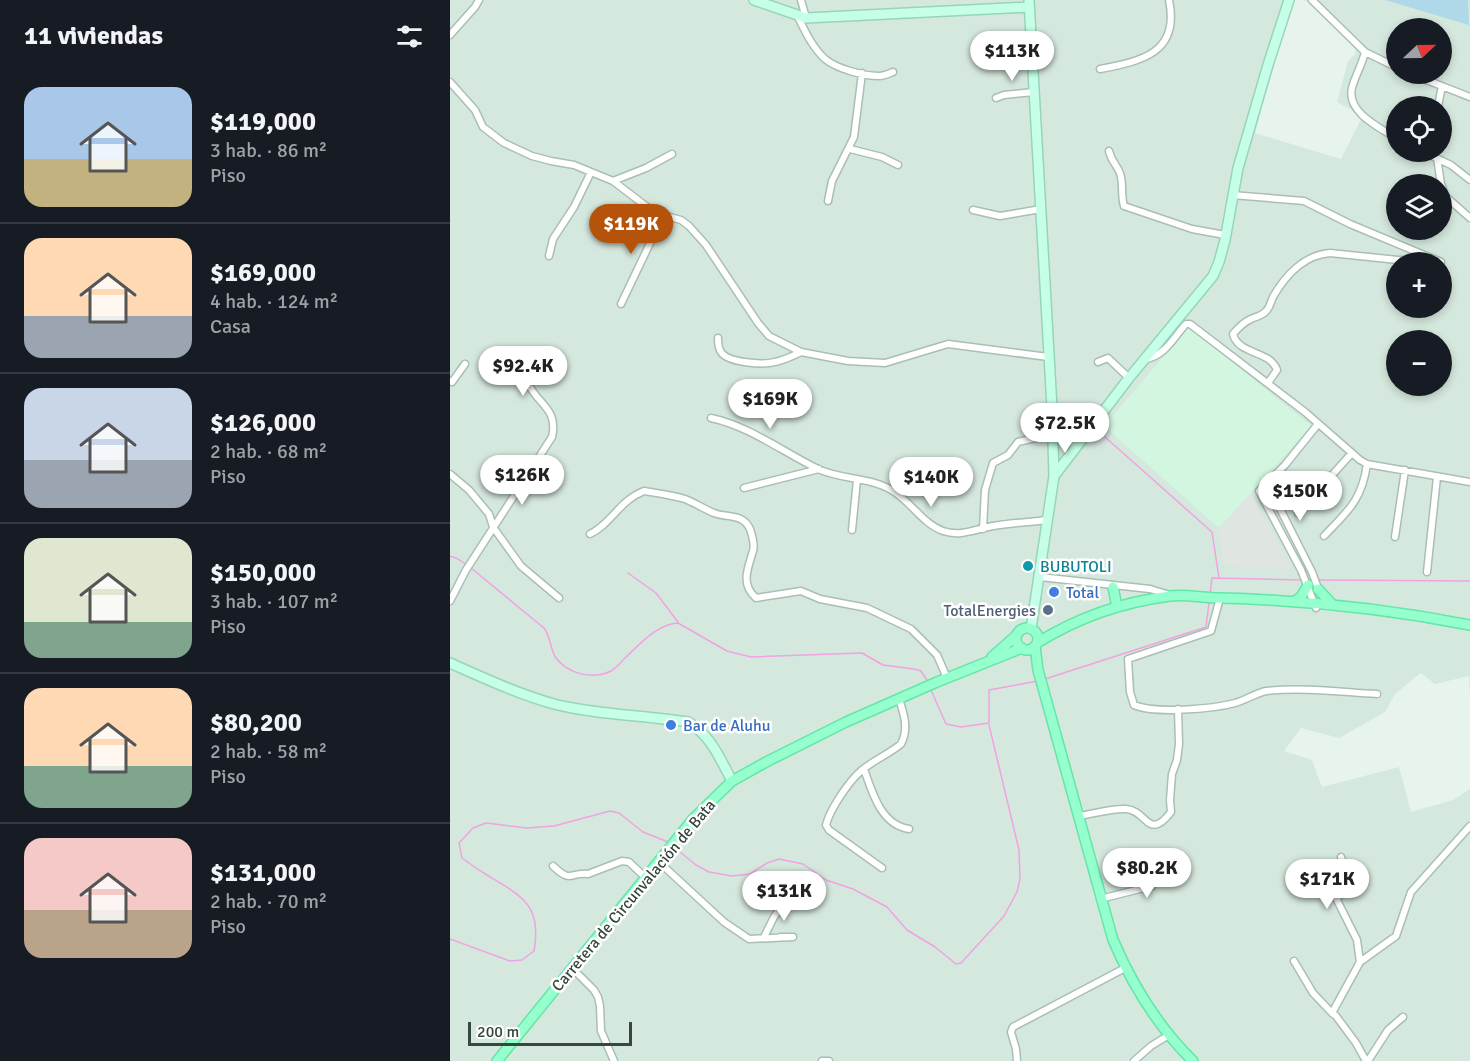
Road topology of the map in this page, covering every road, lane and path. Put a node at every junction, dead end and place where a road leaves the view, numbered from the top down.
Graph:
1 (479, 0) edge
2 (754, 0) edge
3 (801, 0) edge
4 (1169, 0) edge
5 (1289, 0) edge
6 (1312, 0) edge
7 (1029, 4) edge
8 (802, 17) junction
9 (450, 35) edge
10 (1365, 52) junction
11 (1386, 62) edge
12 (1100, 69) dead end
13 (893, 72) dead end
14 (862, 73) junction
15 (450, 82) edge
16 (1437, 84) edge
17 (1442, 86) junction
18 (1034, 92) junction
19 (1440, 96) edge
20 (1470, 97) edge
21 (996, 98) dead end
22 (1386, 131) edge
23 (850, 149) junction
24 (1109, 151) dead end
25 (672, 153) dead end
26 (1444, 162) edge
27 (898, 165) dead end
28 (591, 172) junction
29 (1470, 180) edge
30 (613, 181) junction
31 (1232, 195) junction
32 (828, 201) dead end
33 (1452, 202) edge
34 (1041, 209) junction
35 (973, 210) dead end
36 (663, 216) junction
37 (1470, 218) edge
38 (1225, 235) junction
39 (1415, 252) edge
40 (549, 256) dead end
41 (1386, 259) edge
42 (621, 304) dead end
43 (718, 338) dead end
44 (801, 352) junction
45 (526, 356) dead end
46 (1048, 357) junction
47 (1145, 359) junction
48 (1098, 362) dead end
49 (465, 364) dead end
50 (1129, 378) junction
51 (450, 381) edge
52 (1268, 383) junction
53 (711, 417) dead end
54 (1318, 424) junction
55 (1053, 434) junction
56 (1082, 440) junction
57 (1351, 454) junction
58 (1367, 464) junction
59 (819, 469) junction
60 (1405, 470) junction
61 (450, 474) edge
62 (1054, 476) junction
63 (1437, 477) junction
64 (857, 480) junction
65 (1470, 482) edge
66 (1267, 483) junction
67 (744, 488) dead end
68 (1298, 513) dead end
69 (1048, 520) junction
70 (493, 527) junction
71 (983, 528) junction
72 (852, 530) dead end
73 (590, 534) dead end
74 (1324, 536) dead end
75 (1395, 537) dead end
76 (1426, 572) dead end
77 (1040, 577) junction
78 (1313, 586) junction
79 (1113, 587) junction
80 (1173, 595) junction
81 (559, 598) dead end
82 (1220, 598) junction
83 (450, 601) edge
84 (1295, 601) junction
85 (1322, 605) junction
86 (1117, 607) junction
87 (1470, 625) edge
88 (1062, 628) junction
89 (1027, 631) junction
90 (1036, 645) junction
91 (1023, 649) junction
92 (450, 663) edge
93 (985, 663) junction
94 (1038, 672) junction
95 (947, 678) junction
96 (1377, 694) dead end
97 (899, 699) junction
98 (1178, 709) junction
99 (864, 769) junction
100 (732, 781) junction
101 (1079, 816) junction
102 (1470, 826) edge
103 (909, 829) dead end
104 (1341, 857) dead end
105 (659, 862) junction
106 (553, 866) dead end
107 (882, 868) dead end
108 (1185, 871) dead end
109 (646, 878) junction
110 (788, 897) dead end
111 (1100, 899) junction
112 (764, 937) junction
113 (780, 937) dead end
114 (1294, 961) dead end
115 (1360, 962) junction
116 (572, 968) junction
117 (1125, 969) junction
118 (1332, 1013) junction
119 (1403, 1017) dead end
120 (1168, 1035) junction
121 (496, 1061) edge
122 (614, 1061) edge
123 (822, 1061) edge
124 (829, 1061) edge
125 (1017, 1061) edge
126 (1134, 1061) edge
127 (1193, 1061) edge
128 (1367, 1061) edge

1 - 9 street
2 - 8 street
3 - 8 street
4 - 12 street
5 - 31 street
6 - 10 street
7 - 8 street
7 - 18 street
8 - 14 street
10 - 11 street
10 - 22 street
13 - 14 street
14 - 23 street
15 - 28 street
16 - 17 street
17 - 19 street
17 - 20 street
18 - 21 street
18 - 34 street
23 - 27 street
23 - 32 street
24 - 38 street
25 - 30 street
26 - 29 street
28 - 30 street
28 - 40 street
30 - 36 street
31 - 38 street
31 - 39 street
33 - 37 street
34 - 35 street
34 - 46 street
36 - 42 street
36 - 44 street
38 - 47 street
41 - 52 street
43 - 44 street
44 - 46 street
45 - 70 street
46 - 55 street
47 - 50 street
47 - 52 street
48 - 50 street
49 - 51 street
50 - 56 street
52 - 54 street
53 - 59 street
54 - 57 street
54 - 66 street
55 - 56 street
55 - 62 street
55 - 71 street
56 - 62 street
57 - 58 street
57 - 68 street
58 - 60 street
58 - 74 street
59 - 64 street
59 - 67 street
60 - 63 street
60 - 75 street
61 - 70 street
62 - 69 street
63 - 65 street
63 - 76 street
64 - 71 street
64 - 72 street
66 - 78 street
66 - 78 street
69 - 71 street
69 - 77 street
70 - 81 street
70 - 83 street
73 - 95 street
77 - 79 street
77 - 89 street
78 - 84 main road
78 - 85 main road
78 - 85 street
79 - 80 street
79 - 86 main road
80 - 82 main road
80 - 86 main road
82 - 84 main road
82 - 85 main road
82 - 98 street
84 - 85 main road
85 - 87 main road
86 - 88 main road
88 - 89 main road
88 - 90 main road
89 - 90 main road
89 - 91 main road
89 - 93 main road, Carretera de Circunvalación de Bata
90 - 91 main road, Carretera de Circunvalación de Bata
90 - 94 main road
91 - 93 main road, Carretera de Circunvalación de Bata
91 - 94 main road
92 - 100 street
93 - 95 main road, Carretera de Circunvalación de Bata
94 - 101 main road
95 - 97 main road, Carretera de Circunvalación de Bata
96 - 98 street
97 - 99 street
97 - 100 main road, Carretera de Circunvalación de Bata
98 - 101 street
99 - 103 street
99 - 107 street
100 - 105 main road, Carretera de Circunvalación de Bata
101 - 111 main road
102 - 115 street
104 - 115 street
105 - 109 main road, Carretera de Circunvalación de Bata
105 - 112 street
106 - 109 street
108 - 111 street
109 - 116 main road, Carretera de Circunvalación de Bata
110 - 112 street
111 - 117 main road
112 - 113 street
114 - 118 street
115 - 118 street
116 - 121 main road, Carretera de Circunvalación de Bata
116 - 122 street
117 - 120 main road
117 - 125 street
118 - 128 street
119 - 128 street
120 - 126 street
120 - 127 main road
123 - 124 street

